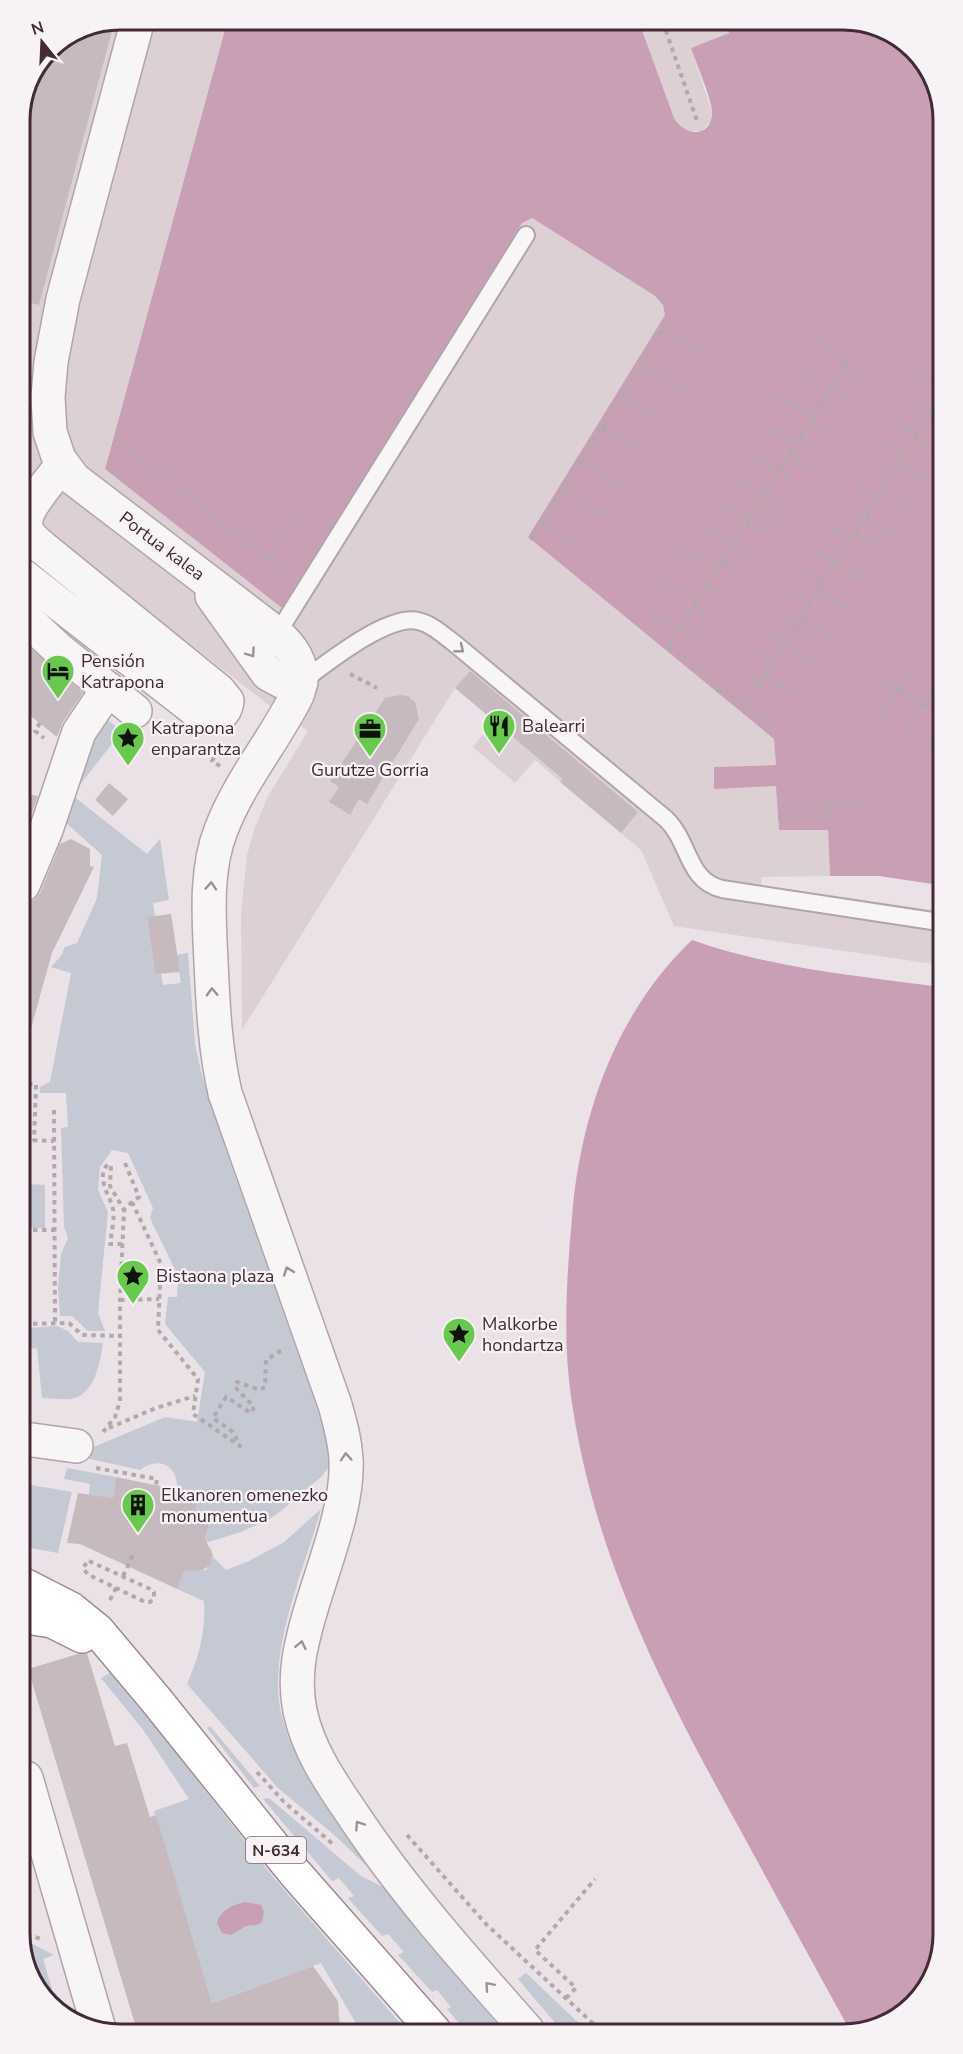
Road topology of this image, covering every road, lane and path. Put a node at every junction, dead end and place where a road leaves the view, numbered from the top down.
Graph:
1 (135, 30) edge
2 (666, 30) edge
3 (698, 124) dead end
4 (526, 235) dead end
5 (669, 320) dead end
6 (664, 329) junction
7 (816, 341) dead end
8 (707, 357) dead end
9 (642, 365) junction
10 (797, 367) dead end
11 (844, 368) junction
12 (918, 374) dead end
13 (861, 380) dead end
14 (933, 384) edge
15 (832, 388) junction
16 (684, 391) dead end
17 (622, 395) junction
18 (779, 396) dead end
19 (849, 398) dead end
20 (913, 403) dead end
21 (820, 406) junction
22 (933, 411) edge
23 (931, 414) junction
24 (837, 416) dead end
25 (812, 419) junction
26 (664, 423) dead end
27 (762, 423) dead end
28 (901, 423) dead end
29 (602, 428) junction
30 (828, 432) dead end
31 (917, 437) junction
32 (800, 438) junction
33 (114, 439) dead end
34 (796, 444) junction
35 (887, 445) dead end
36 (817, 448) dead end
37 (933, 448) edge
38 (747, 452) dead end
39 (646, 454) dead end
40 (789, 455) junction
41 (904, 455) junction
42 (581, 461) junction
43 (899, 464) junction
44 (62, 465) junction
45 (874, 467) dead end
46 (808, 468) dead end
47 (778, 472) junction
48 (733, 476) dead end
49 (891, 478) junction
50 (928, 481) dead end
51 (795, 484) dead end
52 (623, 488) dead end
53 (860, 488) dead end
54 (563, 489) junction
55 (882, 491) junction
56 (764, 494) junction
57 (878, 498) junction
58 (717, 500) dead end
59 (783, 504) dead end
60 (757, 505) junction
61 (909, 508) dead end
62 (845, 510) dead end
63 (30, 511) edge
64 (299, 516) dead end
65 (606, 516) dead end
66 (777, 518) dead end
67 (865, 518) junction
68 (747, 521) junction
69 (543, 522) junction
70 (701, 524) dead end
71 (833, 529) dead end
72 (855, 533) junction
73 (762, 534) dead end
74 (30, 535) edge
75 (897, 538) dead end
76 (531, 540) dead end
77 (851, 540) junction
78 (732, 544) junction
79 (683, 549) dead end
80 (585, 550) dead end
81 (819, 552) dead end
82 (885, 552) dead end
83 (750, 556) dead end
84 (267, 558) junction
85 (721, 562) junction
86 (836, 563) junction
87 (278, 567) dead end
88 (717, 569) junction
89 (194, 570) junction
90 (740, 572) dead end
91 (806, 572) dead end
92 (662, 581) dead end
93 (864, 581) dead end
94 (30, 582) edge
95 (823, 583) junction
96 (707, 584) junction
97 (818, 591) junction
98 (792, 593) dead end
99 (727, 598) dead end
100 (695, 602) junction
101 (810, 603) junction
102 (847, 609) dead end
103 (652, 611) dead end
104 (778, 615) dead end
105 (711, 617) dead end
106 (800, 618) junction
107 (30, 622) edge
108 (796, 625) junction
109 (680, 627) junction
110 (277, 634) junction
111 (767, 634) dead end
112 (698, 637) dead end
113 (832, 639) dead end
114 (784, 644) junction
115 (755, 653) dead end
116 (772, 663) junction
117 (816, 665) dead end
118 (914, 665) dead end
119 (742, 670) dead end
120 (348, 673) dead end
121 (765, 675) junction
122 (885, 681) dead end
123 (301, 682) junction
124 (760, 682) junction
125 (721, 687) junction
126 (377, 688) dead end
127 (108, 689) junction
128 (897, 689) junction
129 (933, 689) edge
130 (717, 692) dead end
131 (795, 695) dead end
132 (745, 705) junction
133 (923, 705) junction
134 (135, 711) dead end
135 (933, 711) edge
136 (881, 714) dead end
137 (40, 723) dead end
138 (772, 727) dead end
139 (35, 730) dead end
140 (907, 730) dead end
141 (933, 741) edge
142 (930, 745) dead end
143 (872, 802) dead end
144 (830, 804) junction
145 (782, 806) dead end
146 (778, 817) dead end
147 (30, 868) edge
148 (933, 921) edge
149 (30, 1084) edge
150 (54, 1110) dead end
151 (30, 1141) edge
152 (34, 1141) junction
153 (54, 1141) junction
154 (125, 1163) dead end
155 (132, 1202) junction
156 (124, 1210) junction
157 (30, 1230) edge
158 (55, 1230) junction
159 (122, 1244) junction
160 (159, 1299) junction
161 (120, 1300) junction
162 (55, 1322) junction
163 (30, 1324) edge
164 (121, 1336) junction
165 (267, 1360) dead end
166 (195, 1396) junction
167 (106, 1429) junction
168 (30, 1440) edge
169 (85, 1456) junction
170 (156, 1485) dead end
171 (133, 1555) dead end
172 (123, 1576) junction
173 (30, 1588) edge
174 (116, 1588) junction
175 (109, 1601) dead end
176 (35, 1623) edge
177 (124, 1663) junction
178 (251, 1766) dead end
179 (30, 1792) edge
180 (402, 1831) dead end
181 (342, 1851) dead end
182 (595, 1879) dead end
183 (566, 1998) junction
184 (96, 2020) edge
185 (428, 2024) edge
186 (522, 2024) edge
187 (594, 2024) edge

1 - 44 street, Portua kalea
2 - 3 path
4 - 110 lane
5 - 6 path
6 - 8 path
6 - 9 path
7 - 11 path
9 - 16 path
9 - 17 path
10 - 15 path
11 - 13 path
11 - 15 path
12 - 14 path
15 - 19 path
15 - 21 path
17 - 26 path
17 - 29 path
18 - 25 path
20 - 23 path
21 - 24 path
21 - 25 path
22 - 23 path
23 - 31 path
25 - 30 path
25 - 32 path
27 - 34 path
28 - 31 path
29 - 39 path
29 - 42 path
31 - 37 path
31 - 41 path
32 - 34 path
32 - 36 path
33 - 84 path
34 - 40 path
35 - 41 path
38 - 47 path
40 - 46 path
40 - 47 path
41 - 43 path
42 - 52 path
42 - 54 path
43 - 49 path
43 - 50 path
44 - 63 street
44 - 89 street, Portua kalea
45 - 49 path
47 - 51 path
47 - 56 path
48 - 56 path
49 - 55 path
53 - 57 path
54 - 65 path
54 - 69 path
55 - 57 path
55 - 61 path
56 - 59 path
56 - 60 path
57 - 67 path
58 - 68 path
60 - 66 path
60 - 68 path
62 - 67 path
64 - 84 path
67 - 72 path
67 - 75 path
68 - 73 path
68 - 78 path
69 - 76 path
69 - 80 path
70 - 78 path
71 - 77 path
72 - 77 path
72 - 82 path
74 - 94 street
77 - 86 path
78 - 83 path
78 - 85 path
79 - 88 path
81 - 86 path
84 - 87 path
85 - 88 path
85 - 90 path
86 - 93 path
86 - 95 path
88 - 96 path
89 - 110 street, Portua kalea
89 -> 123 street
91 - 95 path
92 - 100 path
95 - 97 path
96 - 99 path
96 - 100 path
97 - 101 path
97 - 102 path
98 - 101 path
100 - 105 path
100 - 109 path
101 - 106 path
103 - 109 path
104 - 108 path
106 - 108 path
106 - 113 path
107 - 127 street
108 - 114 path
109 - 112 path
109 - 125 path
110 - 123 street, Portua kalea
111 - 114 path
114 - 116 path
114 - 117 path
115 - 116 path
116 - 121 path
118 - 128 path
119 - 124 path
120 - 126 path
121 - 124 path
121 - 131 path
122 - 128 path
123 -> 148 lane
186 -> 123 street
124 - 132 path
125 - 130 path
125 - 132 path
127 - 134 street
127 - 147 street
128 - 133 path
128 - 136 path
129 - 133 path
132 - 138 path
133 - 135 path
133 - 140 path
137 - 139 path
141 - 142 path
143 - 144 path
144 - 145 path
144 - 146 path
149 - 152 path
150 - 153 path
151 - 152 path
152 - 153 path
153 - 158 path
154 - 155 path
155 - 156 path
155 - 160 path
156 - 159 path
156 - 159 path
157 - 158 path
158 - 162 path
159 - 161 path
160 - 161 path
160 - 166 path
161 - 164 path
162 - 163 path
162 - 164 path
164 - 167 path
165 - 166 path
166 - 167 path
167 - 169 path
168 - 169 street
169 - 170 path
171 - 172 path
172 - 174 path
172 - 174 path
173 - 177 highway, N-634
174 - 175 path
176 - 177 highway, N-634
177 - 185 highway, N-634
178 - 181 path
179 - 184 street
180 - 183 path
182 - 183 path
183 - 187 path

